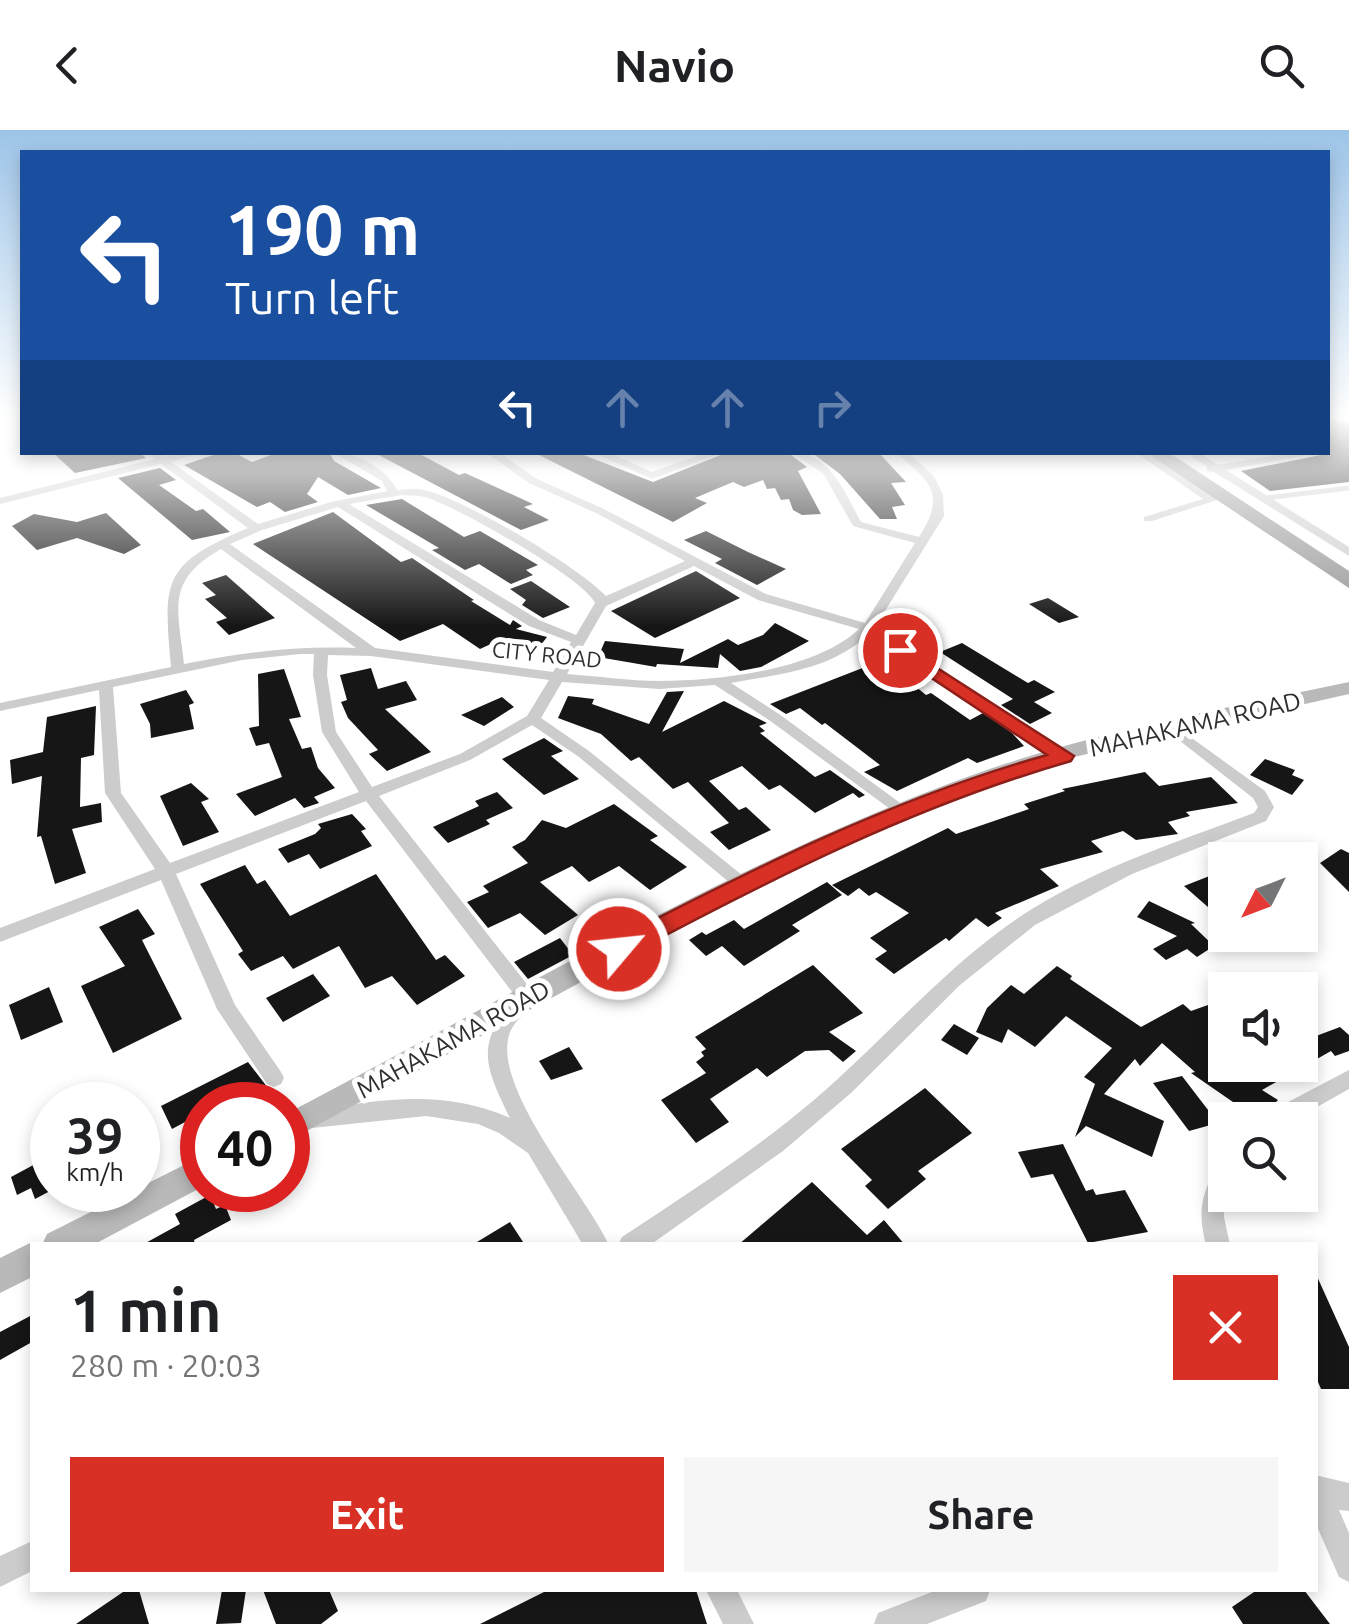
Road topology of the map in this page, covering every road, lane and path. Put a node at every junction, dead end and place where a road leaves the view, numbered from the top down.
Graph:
1 (59, 487) edge
2 (200, 487) edge
3 (390, 487) edge
4 (546, 487) edge
5 (836, 487) edge
6 (937, 487) edge
7 (1198, 487) edge
8 (1202, 487) edge
9 (1234, 487) edge
10 (1244, 487) edge
11 (1349, 488) edge
12 (392, 491) junction
13 (1217, 498) junction
14 (1265, 498) junction
15 (0, 501) edge
16 (340, 504) junction
17 (1148, 518) dead end
18 (257, 530) junction
19 (922, 541) junction
20 (223, 545) junction
21 (1349, 552) edge
22 (695, 561) junction
23 (1349, 569) edge
24 (1349, 581) edge
25 (601, 603) junction
26 (868, 628) junction
27 (577, 640) junction
28 (320, 651) junction
29 (371, 652) junction
30 (178, 669) junction
31 (557, 677) junction
32 (718, 681) junction
33 (106, 684) junction
34 (1349, 688) edge
35 (0, 707) edge
36 (533, 719) junction
37 (1172, 727) junction
38 (1064, 756) junction
39 (369, 794) junction
40 (901, 812) junction
41 (165, 870) junction
42 (742, 884) junction
43 (0, 935) edge
44 (527, 997) junction
45 (274, 1078) dead end
46 (1349, 1079) edge
47 (1308, 1102) edge
48 (310, 1116) edge
49 (310, 1122) edge
50 (537, 1151) junction
51 (180, 1182) edge
52 (1211, 1212) edge
53 (65, 1242) edge
54 (595, 1242) edge
55 (634, 1242) edge
56 (1217, 1242) edge
57 (30, 1260) edge
58 (0, 1276) edge
59 (1318, 1492) edge
60 (1349, 1497) edge
61 (1318, 1498) edge
62 (30, 1557) edge
63 (1349, 1568) edge
64 (0, 1572) edge
65 (722, 1592) edge
66 (970, 1592) edge
67 (739, 1624) edge
68 (889, 1624) edge

1 - 15 street
2 - 18 street
3 - 12 street
4 - 22 street
5 - 19 street
6 - 19 street, CITY ROAD
7 - 13 street
8 - 13 highway
9 - 23 highway
10 - 14 street
11 - 14 lane
12 - 16 street
12 - 25 street
13 - 17 street
13 - 24 highway
14 - 21 street
16 - 18 street
16 - 27 street
18 - 20 street
19 - 26 street, CITY ROAD
20 - 29 street
20 - 30 street
22 - 25 street
22 - 26 street
25 - 27 street
26 - 32 street, CITY ROAD
26 - 38 street
27 - 31 street
28 - 29 street, CITY ROAD
28 - 30 street, CITY ROAD
28 - 39 street
29 - 31 street, CITY ROAD
30 - 33 street, CITY ROAD
31 - 32 street, CITY ROAD
31 - 36 street
32 - 40 street
33 - 35 street, CITY ROAD
33 - 41 street
34 - 37 street, MAHAKAMA ROAD
36 - 39 street
36 - 42 street
37 - 38 street, MAHAKAMA ROAD
37 - 55 street
38 - 40 street, MAHAKAMA ROAD
39 - 41 street
39 - 44 street
40 - 42 street, MAHAKAMA ROAD
41 - 43 street
41 - 45 street
42 - 44 street, MAHAKAMA ROAD
44 - 48 street, MAHAKAMA ROAD
44 - 50 street
46 - 47 street
49 - 50 street
50 - 54 street
51 - 53 street
52 - 56 street
57 - 58 street
59 - 60 street
61 - 63 street
62 - 64 street
65 - 67 street
66 - 68 street

